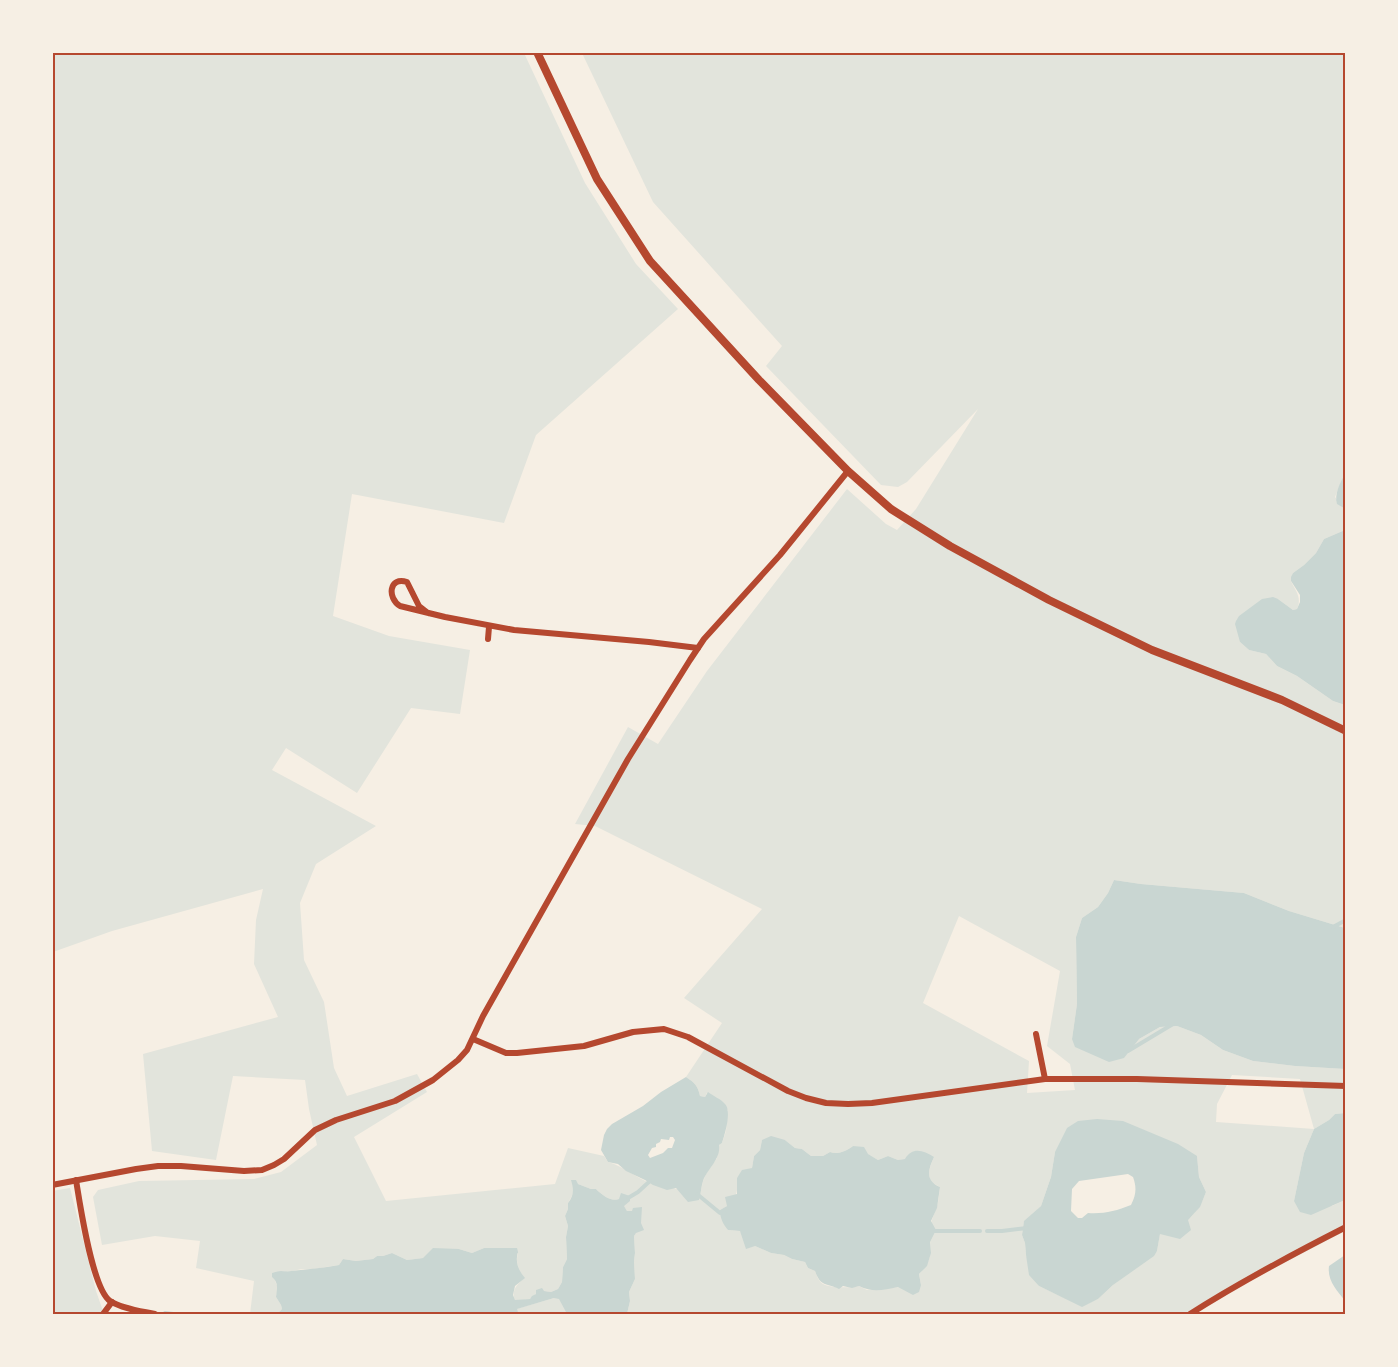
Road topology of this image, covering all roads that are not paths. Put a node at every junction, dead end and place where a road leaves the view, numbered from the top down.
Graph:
1 (537, 52) edge
2 (848, 471) junction
3 (428, 613) junction
4 (489, 627) junction
5 (488, 639) dead end
6 (698, 648) junction
7 (1346, 731) edge
8 (1036, 1034) dead end
9 (473, 1039) junction
10 (1045, 1079) junction
11 (1346, 1086) edge
12 (75, 1180) junction
13 (52, 1185) edge
14 (1346, 1227) edge
15 (112, 1302) junction
16 (103, 1314) edge
17 (156, 1314) edge
18 (1190, 1314) edge

1 - 2 street
2 - 6 street
2 - 7 street
3 - 3 street
3 - 4 street
4 - 5 street
4 - 6 street
6 - 9 street
8 - 10 street
9 - 10 street
9 - 12 street
10 - 11 street
12 - 13 street
12 - 15 street
14 - 18 street
15 - 16 street
15 - 17 street

